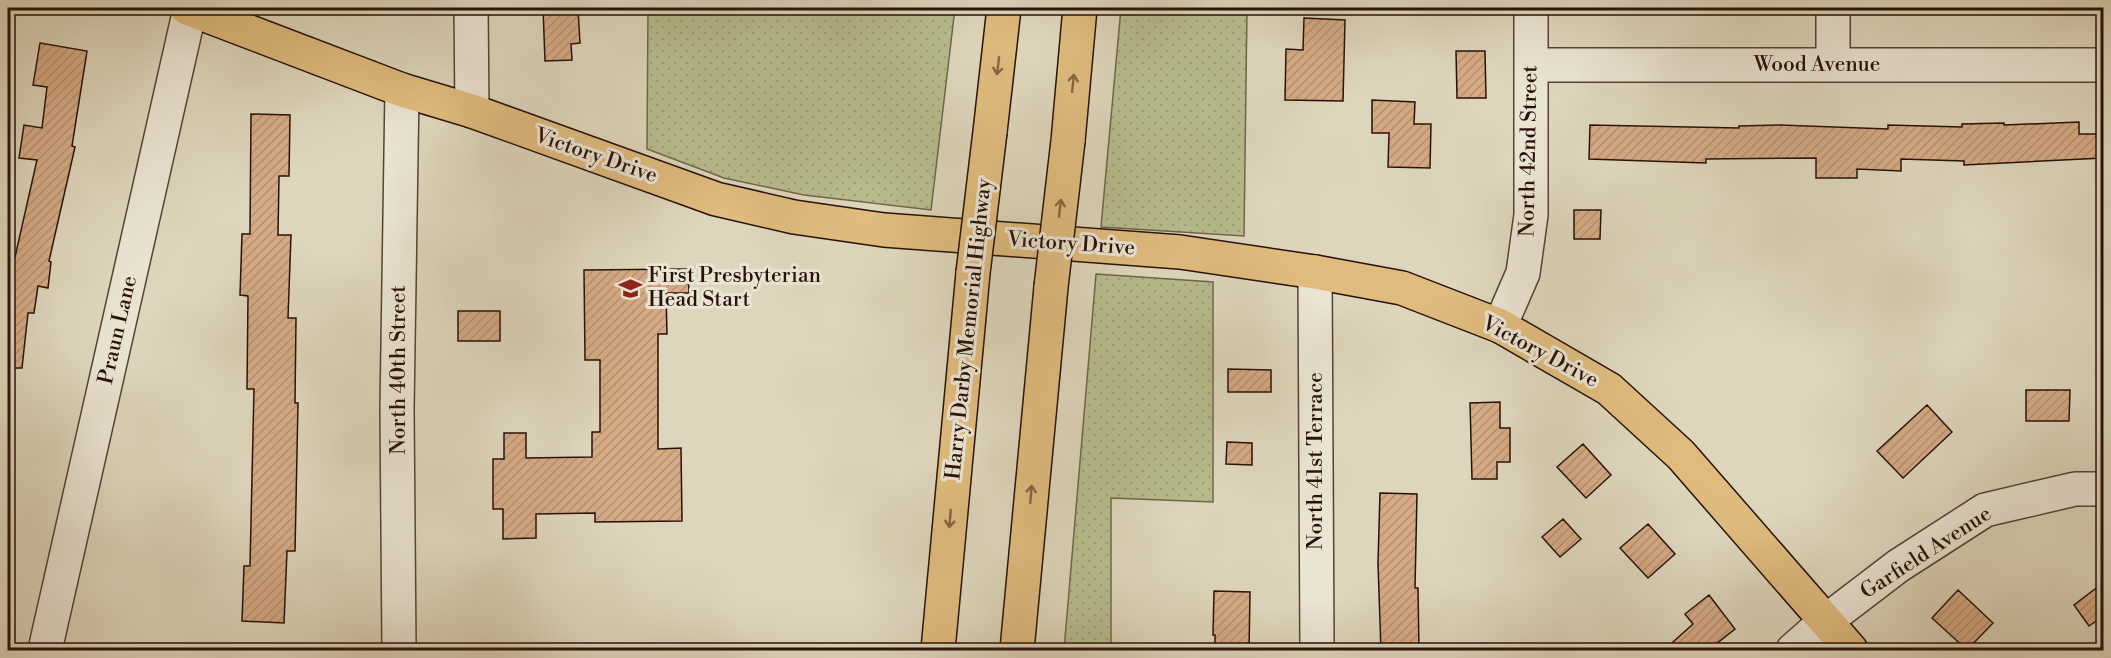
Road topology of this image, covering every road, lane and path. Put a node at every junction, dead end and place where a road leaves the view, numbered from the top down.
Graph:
1 (189, 8) edge
2 (471, 8) edge
3 (1004, 8) edge
4 (1080, 8) edge
5 (1531, 8) edge
6 (1833, 8) edge
7 (1531, 65) junction
8 (1833, 65) junction
9 (2103, 65) edge
10 (402, 90) junction
11 (472, 111) junction
12 (1315, 272) junction
13 (1500, 326) junction
14 (2103, 489) edge
15 (1026, 553) junction
16 (1826, 621) junction
17 (938, 644) edge
18 (45, 651) edge
19 (399, 651) edge
20 (1017, 651) edge
21 (1031, 651) edge
22 (1317, 651) edge
23 (1793, 651) edge
24 (1851, 651) edge

1 - 10 main road, Victory Drive
1 - 18 street, Praun Lane
2 - 11 street
3 -> 17 main road, Harry Darby Memorial Highway, bridge
15 -> 4 main road, bridge
5 - 7 street, North 42nd Street
6 - 8 street
7 - 8 street, Wood Avenue
7 - 13 street, North 42nd Street
8 - 9 street, Wood Avenue
10 - 11 main road, Victory Drive
10 - 19 street, North 40th Street
11 - 12 main road, Victory Drive
12 - 13 main road, Victory Drive
12 - 22 street, North 41st Terrace
13 - 16 main road, Victory Drive
14 - 16 street, Garfield Avenue
15 - 20 main road
15 - 21 main road
16 - 23 street, Garfield Avenue
16 - 24 main road, Victory Drive

